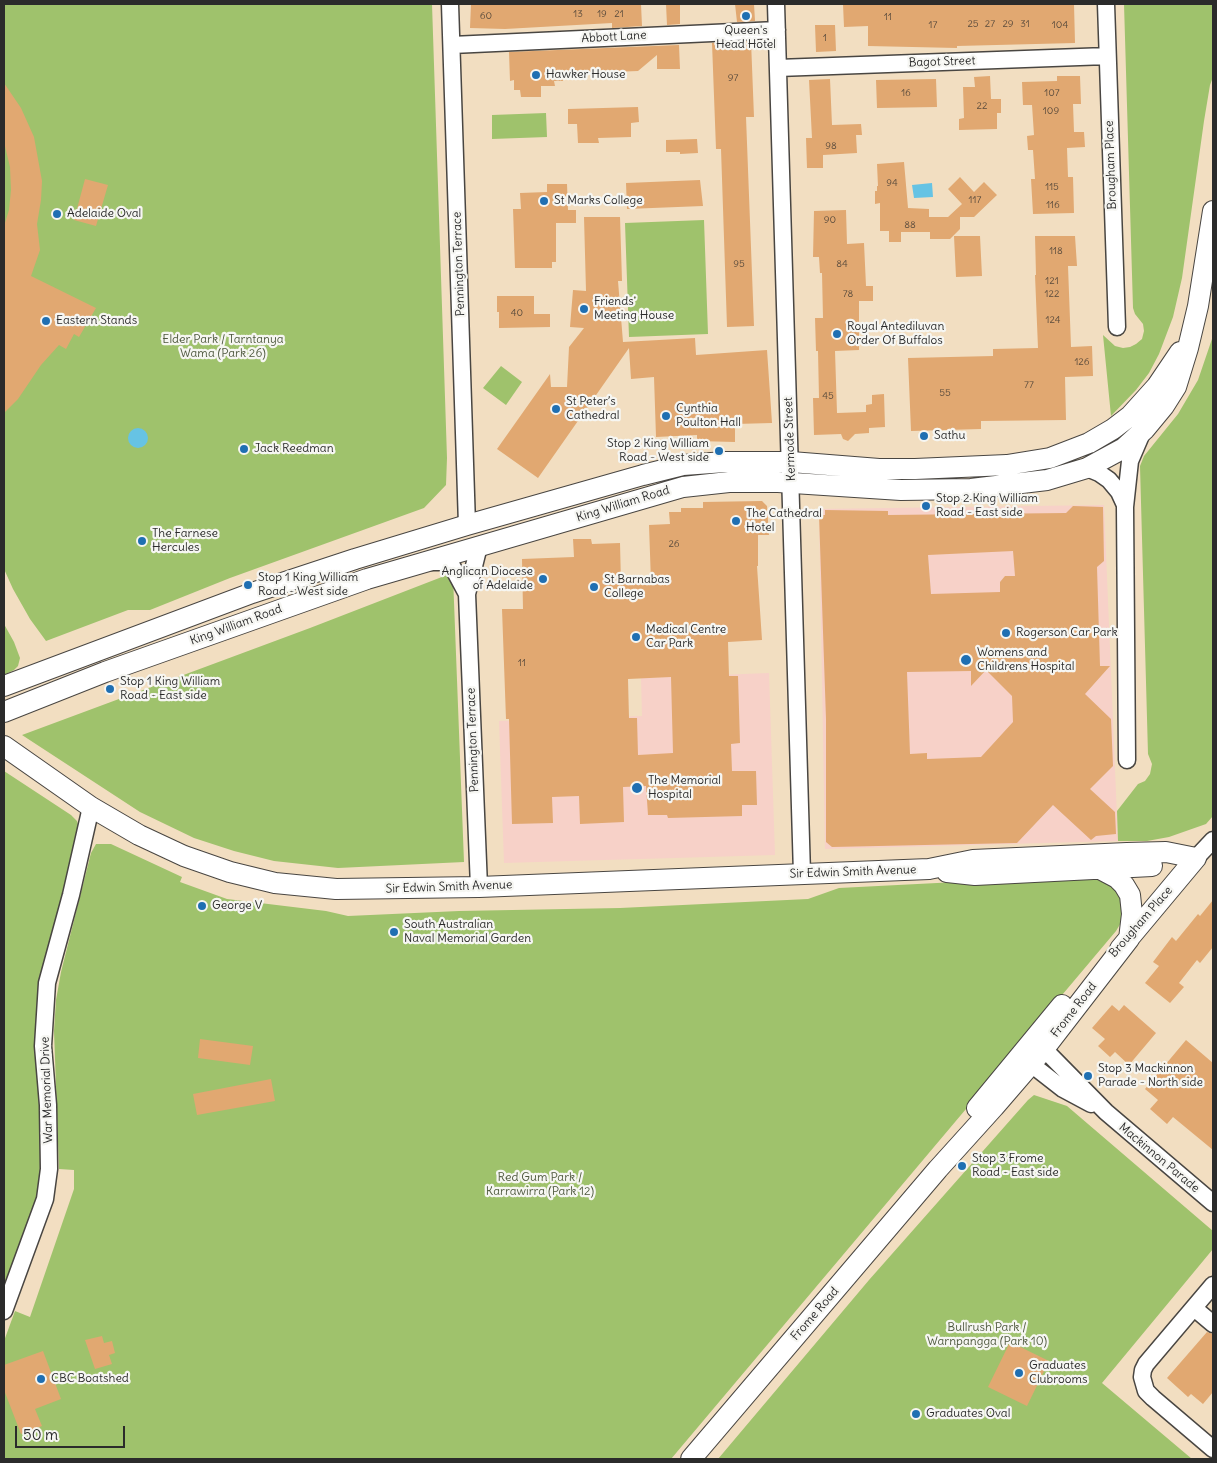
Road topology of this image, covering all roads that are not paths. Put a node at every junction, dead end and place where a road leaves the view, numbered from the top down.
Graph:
1 (450, 4) edge
2 (776, 4) edge
3 (1106, 4) edge
4 (777, 30) junction
5 (452, 45) junction
6 (1107, 56) junction
7 (778, 68) junction
8 (1213, 211) edge
9 (1117, 327) dead end
10 (1193, 328) junction
11 (1083, 446) junction
12 (1127, 453) junction
13 (791, 462) junction
14 (1087, 468) junction
15 (791, 482) junction
16 (1125, 507) junction
17 (467, 525) junction
18 (479, 546) junction
19 (430, 561) junction
20 (467, 594) junction
21 (4, 686) edge
22 (4, 712) edge
23 (7, 750) edge
24 (1128, 760) dead end
25 (91, 807) junction
26 (1213, 840) edge
27 (1204, 857) edge
28 (929, 869) junction
29 (1100, 869) junction
30 (802, 874) junction
31 (479, 887) junction
32 (1129, 939) junction
33 (1034, 1053) junction
34 (1213, 1203) edge
35 (1213, 1285) edge
36 (1194, 1308) junction
37 (4, 1310) edge
38 (1213, 1324) edge
39 (1213, 1449) edge
40 (691, 1459) edge

1 - 5 street, Pennington Terrace
2 - 4 street, Kermode Street
3 - 6 street, Brougham Place
4 - 5 street, Abbott Lane
4 - 7 street, Kermode Street
5 - 17 street, Pennington Terrace
6 - 7 street, Bagot Street
6 - 9 street, Brougham Place
7 - 13 street, Kermode Street
8 - 10 main road, King William Road
10 - 11 main road, King William Road
10 - 12 main road, King William Road
11 - 12 main road
11 - 13 main road, King William Road
12 - 14 main road, King William Road
12 - 16 street
13 - 15 street, Kermode Street
13 - 17 main road, King William Road
14 - 15 main road, King William Road
14 - 16 street
15 - 18 main road, King William Road
15 - 30 street, Kermode Street
16 - 24 street
17 - 19 main road
17 - 21 main road, King William Road
18 - 19 main road, King William Road
18 - 20 street, Pennington Terrace
19 - 20 street, Pennington Terrace
19 - 22 main road, King William Road
20 - 31 street, Pennington Terrace
23 - 25 main road, Sir Edwin Smith Avenue
25 - 31 main road, Sir Edwin Smith Avenue
25 - 37 street, War Memorial Drive
26 - 27 street, Brougham Place
27 - 28 main road, Sir Edwin Smith Avenue
27 - 29 main road, Sir Edwin Smith Avenue
27 - 32 main road, Brougham Place
28 - 29 main road, Sir Edwin Smith Avenue
28 - 30 main road, Sir Edwin Smith Avenue
29 - 32 main road
30 - 31 main road, Sir Edwin Smith Avenue
32 - 33 main road, Brougham Place
33 - 34 street, Mackinnon Parade
33 - 40 main road, Frome Road
35 - 36 street
36 - 38 street
36 - 39 street

